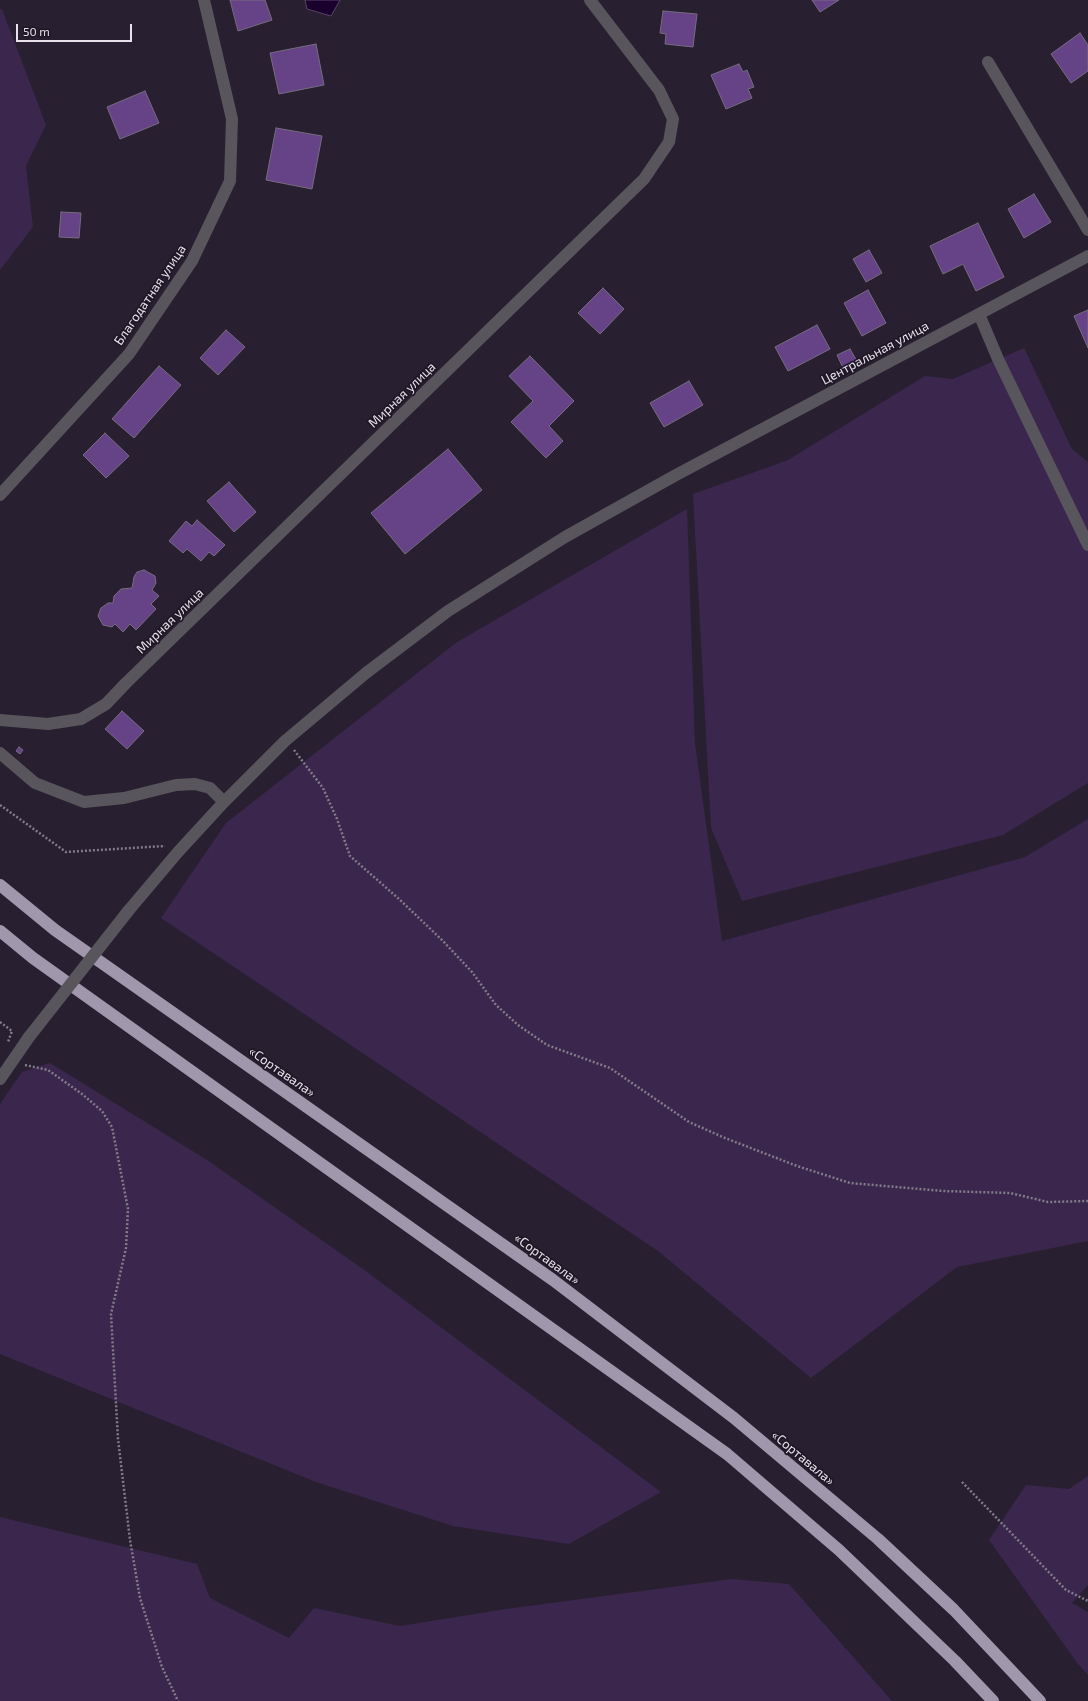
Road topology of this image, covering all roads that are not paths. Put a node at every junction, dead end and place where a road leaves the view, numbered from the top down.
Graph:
1 (204, 0) edge
2 (590, 0) edge
3 (988, 62) dead end
4 (1088, 230) edge
5 (1088, 256) edge
6 (979, 314) junction
7 (0, 495) edge
8 (1088, 546) edge
9 (0, 720) edge
10 (0, 753) edge
11 (224, 802) junction
12 (0, 885) edge
13 (0, 931) edge
14 (0, 1079) edge
15 (993, 1701) edge
16 (1040, 1701) edge

1 - 7 street, Благодатная улица
2 - 9 street, Мирная улица
3 - 4 street
5 - 6 street, Центральная улица
6 - 8 street
6 - 11 street, Центральная улица
10 - 11 street
11 - 14 street, Центральная улица, bridge
12 - 16 highway, «Сортавала»
13 - 15 highway

